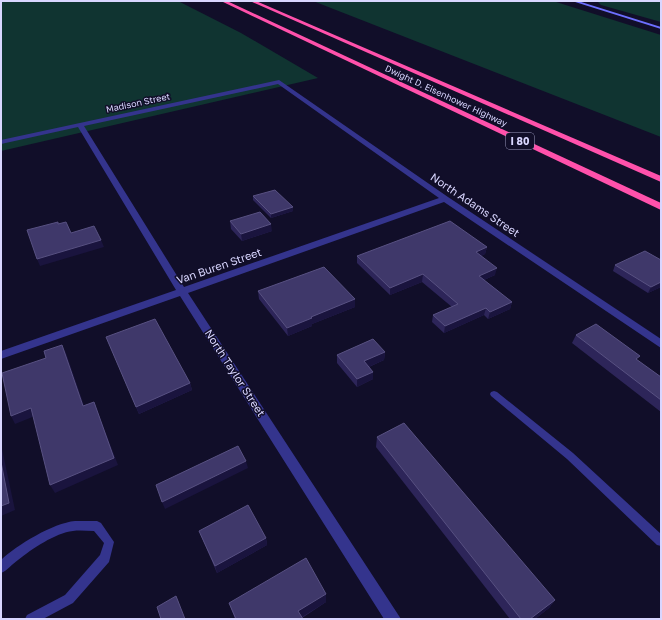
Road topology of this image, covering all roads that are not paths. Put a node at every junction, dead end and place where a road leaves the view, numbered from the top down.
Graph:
1 (223, 1) edge
2 (252, 1) edge
3 (574, 1) edge
4 (661, 28) edge
5 (279, 82) joint
6 (80, 125) junction
7 (1, 142) edge
8 (661, 179) edge
9 (445, 199) junction
10 (661, 207) edge
11 (182, 291) junction
12 (661, 344) edge
13 (1, 355) edge
14 (494, 394) dead end
15 (661, 541) edge
16 (1, 568) edge
17 (31, 619) edge
18 (393, 619) edge

1 - 10 highway, Dwight D. Eisenhower Highway / I 80
2 - 8 highway, Dwight D. Eisenhower Highway / I 80
3 - 4 main road
5 - 6 street, Madison Street
5 - 9 street, North Adams Street
6 - 7 street, Madison Street
6 - 11 street, North Taylor Street
9 - 11 street, Van Buren Street
9 - 12 street, North Adams Street
11 - 13 street, Van Buren Street
11 - 18 street, North Taylor Street
14 - 15 lane
16 - 17 lane

